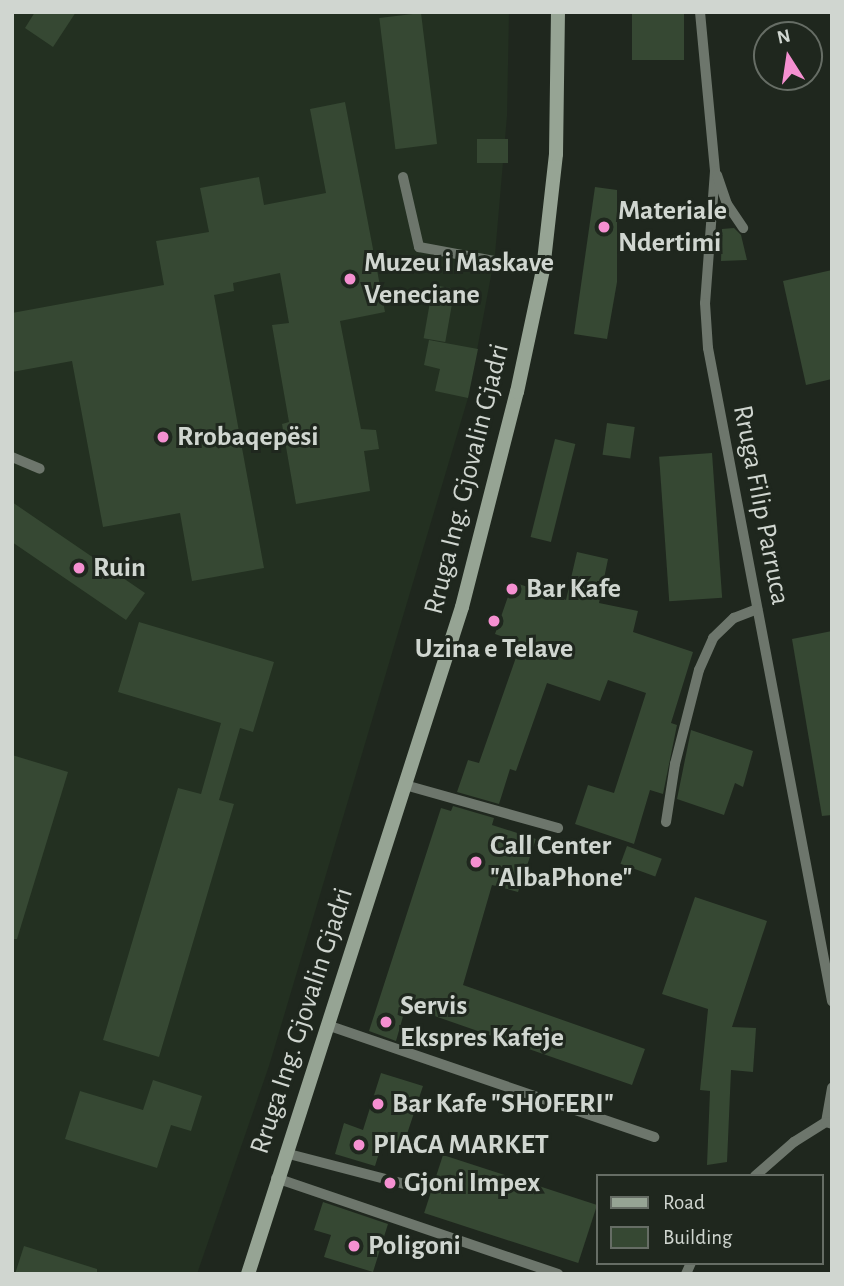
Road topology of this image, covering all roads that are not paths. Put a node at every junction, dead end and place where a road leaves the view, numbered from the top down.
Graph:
1 (558, 12) edge
2 (700, 12) edge
3 (715, 171) junction
4 (403, 177) dead end
5 (743, 228) dead end
6 (543, 270) junction
7 (12, 457) edge
8 (40, 469) dead end
9 (757, 609) junction
10 (405, 785) junction
11 (666, 822) dead end
12 (558, 828) dead end
13 (832, 1001) edge
14 (327, 1025) junction
15 (832, 1088) edge
16 (829, 1123) edge
17 (654, 1138) dead end
18 (285, 1153) junction
19 (757, 1174) edge
20 (276, 1178) junction
21 (405, 1184) dead end
22 (248, 1274) edge
23 (558, 1274) edge

1 - 6 main road, Rruga Ing. Gjovalin Gjadri
2 - 3 lane, Rruga Filip Parruca
3 - 5 lane
3 - 9 lane, Rruga Filip Parruca
4 - 6 lane
6 - 10 main road, Rruga Ing. Gjovalin Gjadri
7 - 8 lane
9 - 11 lane
9 - 13 lane, Rruga Filip Parruca
10 - 12 lane
10 - 14 main road, Rruga Ing. Gjovalin Gjadri
14 - 17 lane
14 - 18 main road, Rruga Ing. Gjovalin Gjadri
15 - 16 lane
16 - 19 lane
18 - 20 main road, Rruga Ing. Gjovalin Gjadri
18 - 21 lane
20 - 22 main road, Rruga Ing. Gjovalin Gjadri
20 - 23 lane

